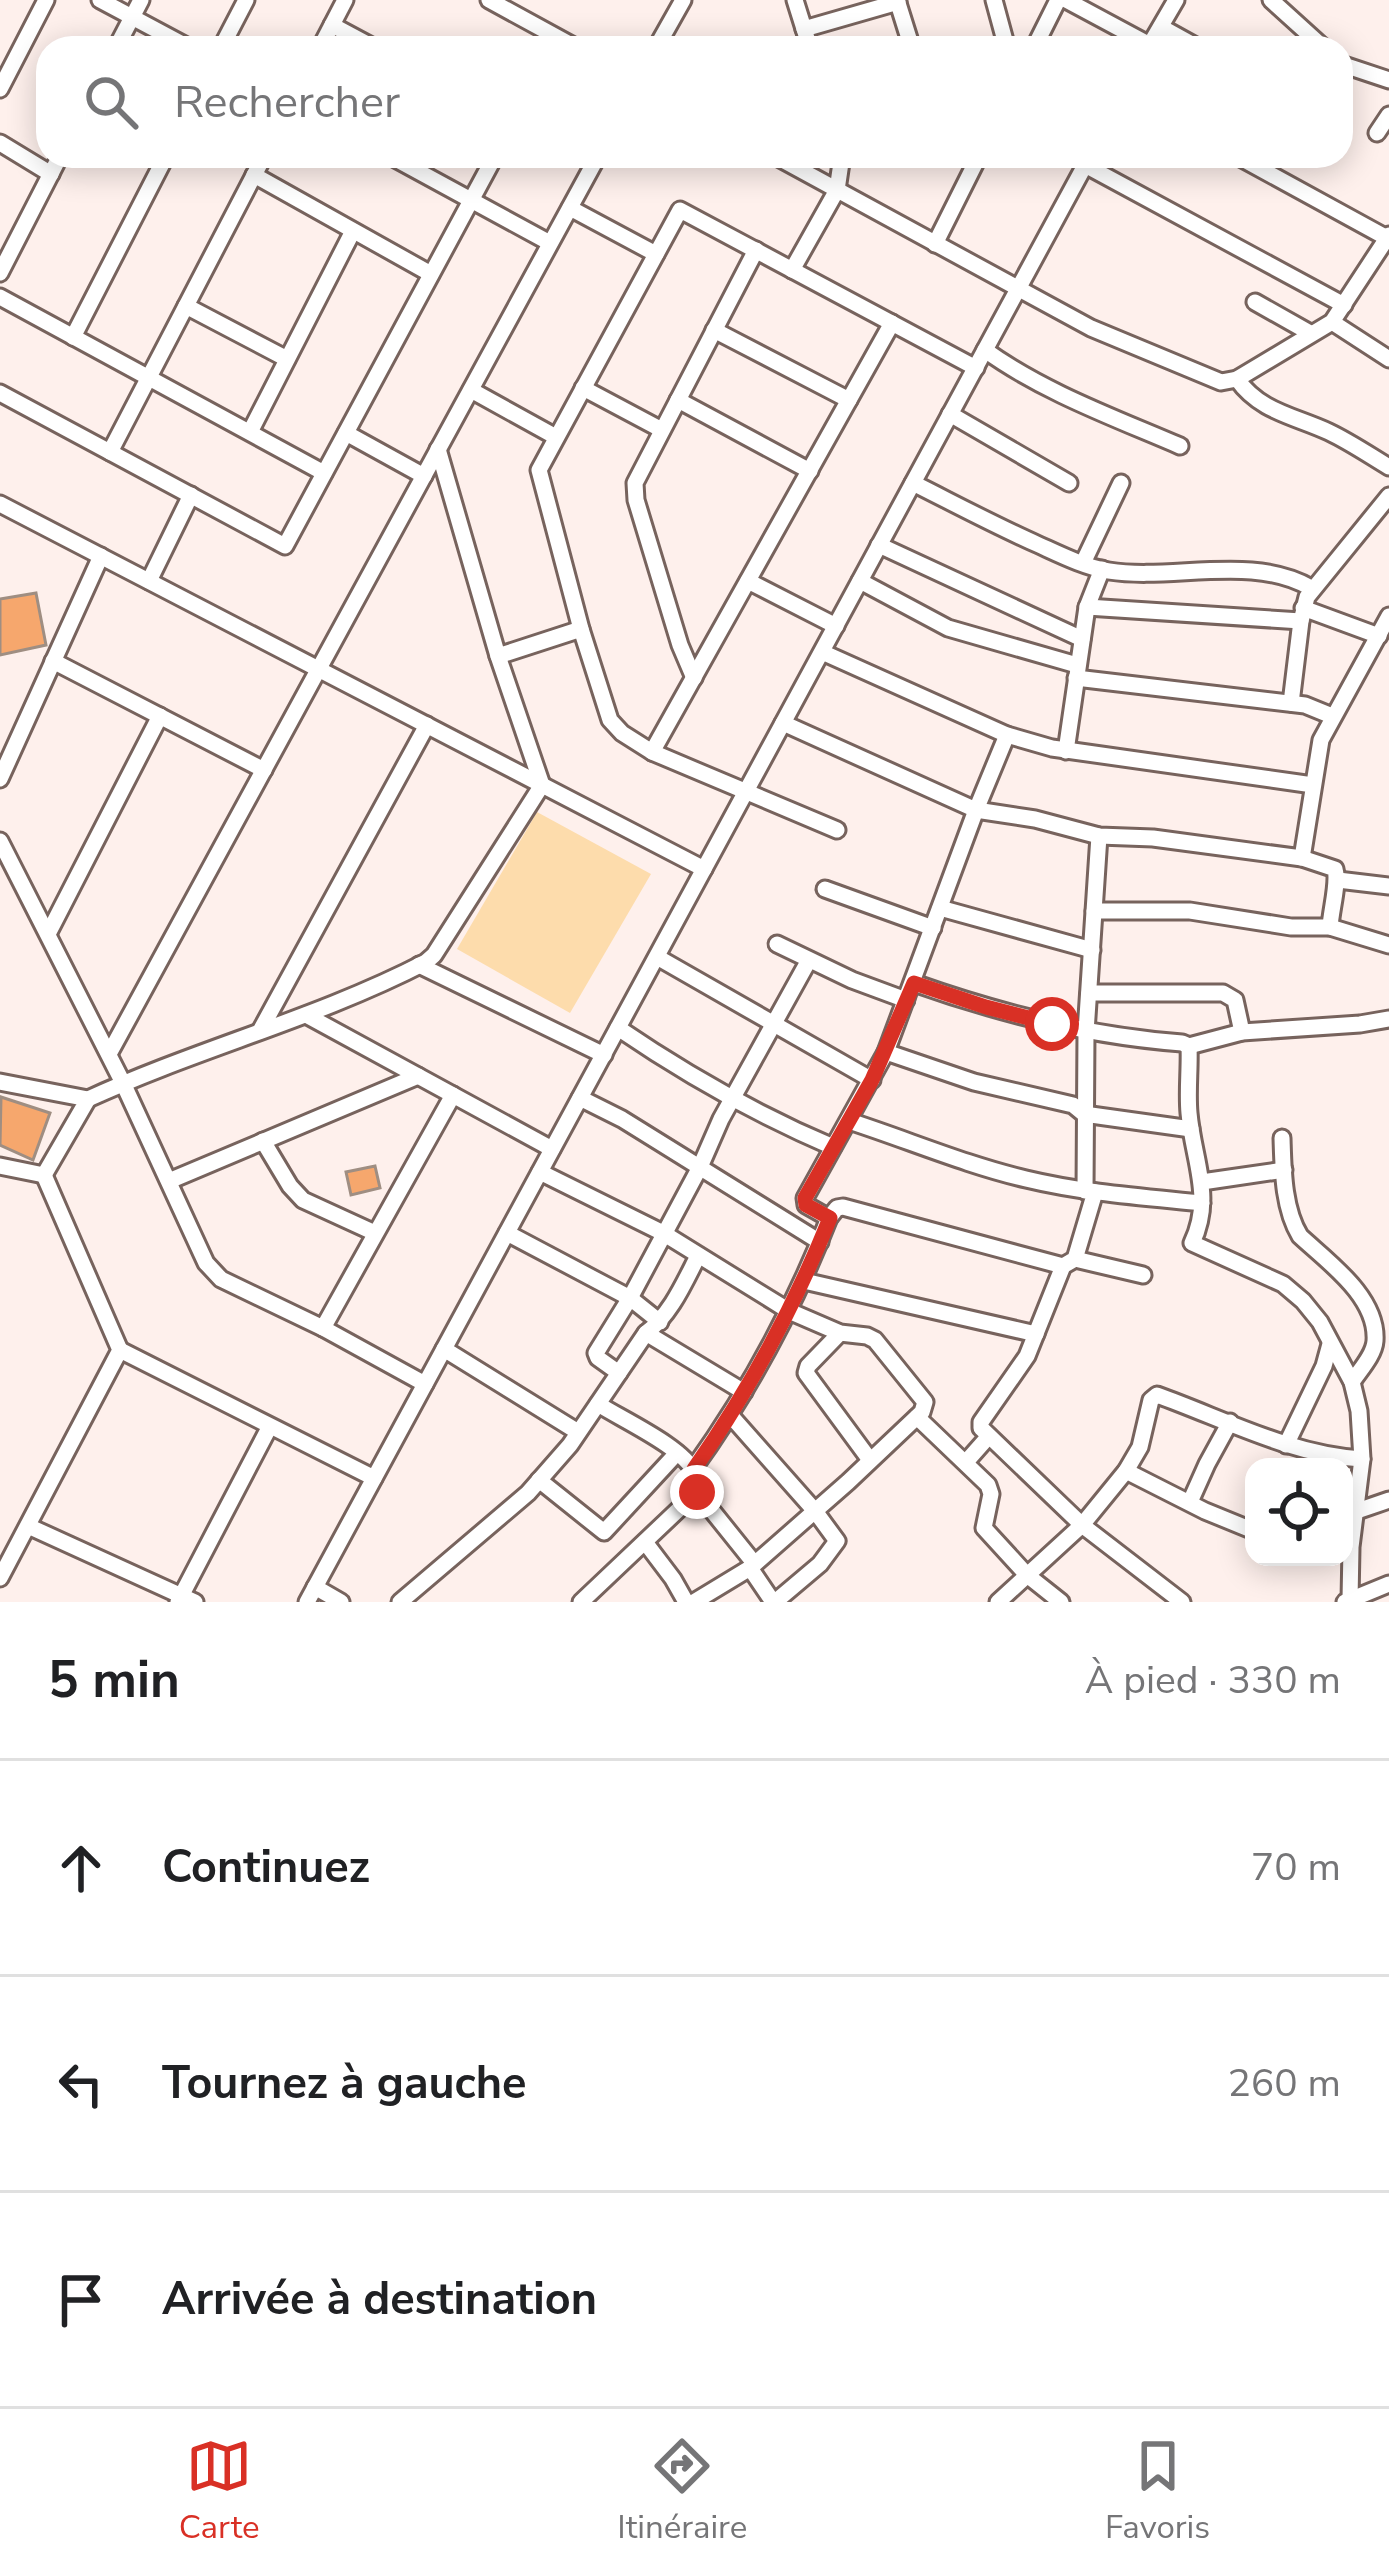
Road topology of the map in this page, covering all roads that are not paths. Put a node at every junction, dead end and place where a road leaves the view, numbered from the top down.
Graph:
1 (46, 0) edge
2 (100, 0) edge
3 (141, 0) edge
4 (246, 0) edge
5 (345, 0) edge
6 (489, 0) edge
7 (682, 0) edge
8 (795, 0) edge
9 (994, 0) edge
10 (1062, 0) edge
11 (1176, 0) edge
12 (1270, 0) edge
13 (897, 1) edge
14 (132, 17) junction
15 (332, 25) junction
16 (1160, 26) junction
17 (804, 29) junction
18 (122, 36) edge
19 (168, 36) edge
20 (227, 36) edge
21 (326, 36) edge
22 (353, 36) edge
23 (555, 36) edge
24 (662, 36) edge
25 (806, 36) edge
26 (908, 36) edge
27 (1004, 36) edge
28 (1041, 36) edge
29 (1129, 36) edge
30 (1155, 36) edge
31 (1178, 36) edge
32 (1310, 36) edge
33 (1353, 68) edge
34 (1389, 80) edge
35 (0, 88) edge
36 (1389, 115) edge
37 (1377, 134) dead end
38 (0, 143) edge
39 (36, 165) edge
40 (41, 168) edge
41 (54, 168) edge
42 (160, 168) edge
43 (258, 168) edge
44 (412, 168) edge
45 (488, 168) edge
46 (592, 168) edge
47 (797, 168) edge
48 (840, 168) edge
49 (973, 168) edge
50 (1084, 168) edge
51 (1100, 168) edge
52 (1258, 168) edge
53 (51, 174) junction
54 (254, 176) junction
55 (837, 190) junction
56 (471, 200) junction
57 (570, 208) junction
58 (353, 231) junction
59 (1387, 240) edge
60 (550, 243) junction
61 (934, 244) junction
62 (756, 250) junction
63 (656, 254) junction
64 (792, 270) junction
65 (0, 273) edge
66 (431, 274) junction
67 (1018, 290) junction
68 (0, 297) edge
69 (1256, 302) dead end
70 (1344, 305) junction
71 (186, 306) junction
72 (1332, 322) junction
73 (892, 323) junction
74 (714, 330) junction
75 (1310, 333) junction
76 (73, 337) junction
77 (985, 350) junction
78 (287, 359) junction
79 (1389, 359) edge
80 (976, 368) junction
81 (149, 378) junction
82 (1237, 379) junction
83 (583, 388) junction
84 (471, 390) junction
85 (0, 393) edge
86 (678, 400) junction
87 (849, 400) junction
88 (950, 414) junction
89 (662, 430) junction
90 (250, 432) junction
91 (346, 433) junction
92 (556, 437) junction
93 (1180, 446) dead end
94 (438, 449) junction
95 (110, 452) junction
96 (1389, 466) edge
97 (810, 471) junction
98 (324, 473) junction
99 (424, 476) junction
100 (913, 483) junction
101 (1069, 483) dead end
102 (1121, 483) dead end
103 (191, 496) junction
104 (1389, 496) edge
105 (0, 504) edge
106 (1382, 519) edge
107 (879, 545) junction
108 (100, 556) junction
109 (1083, 562) junction
110 (1102, 569) junction
111 (748, 580) junction
112 (149, 581) junction
113 (860, 581) junction
114 (1311, 588) junction
115 (1087, 608) junction
116 (1302, 615) junction
117 (1389, 616) edge
118 (836, 626) junction
119 (581, 629) junction
120 (1379, 636) junction
121 (1082, 639) junction
122 (822, 652) junction
123 (498, 656) junction
124 (53, 661) junction
125 (319, 669) junction
126 (1077, 671) junction
127 (694, 678) junction
128 (1291, 703) junction
129 (160, 716) junction
130 (1332, 716) junction
131 (783, 723) junction
132 (427, 725) junction
133 (1007, 735) junction
134 (1066, 751) junction
135 (652, 752) junction
136 (264, 770) junction
137 (0, 779) edge
138 (542, 785) junction
139 (1312, 785) junction
140 (747, 790) junction
141 (976, 810) junction
142 (837, 830) dead end
143 (1099, 836) junction
144 (0, 841) edge
145 (1302, 858) junction
146 (704, 869) junction
147 (1338, 880) junction
148 (1389, 886) edge
149 (825, 889) dead end
150 (940, 908) junction
151 (1094, 911) junction
152 (1330, 927) junction
153 (933, 928) junction
154 (49, 932) junction
155 (777, 944) dead end
156 (1389, 945) edge
157 (1092, 950) junction
158 (656, 957) junction
159 (809, 959) junction
160 (419, 965) junction
161 (914, 983) junction
162 (1089, 993) junction
163 (906, 1000) junction
164 (306, 1015) junction
165 (1389, 1019) edge
166 (775, 1025) junction
167 (618, 1028) junction
168 (260, 1031) junction
169 (1086, 1032) junction
170 (1242, 1032) junction
171 (1190, 1046) junction
172 (886, 1052) junction
173 (109, 1054) junction
174 (604, 1054) junction
175 (418, 1076) junction
176 (872, 1080) junction
177 (0, 1082) edge
178 (123, 1083) junction
179 (453, 1095) junction
180 (734, 1096) junction
181 (580, 1098) junction
182 (88, 1099) junction
183 (1084, 1114) junction
184 (849, 1121) junction
185 (1191, 1129) junction
186 (1282, 1138) dead end
187 (263, 1141) junction
188 (833, 1147) junction
189 (552, 1149) junction
190 (0, 1166) edge
191 (700, 1167) junction
192 (1283, 1169) junction
193 (540, 1172) junction
194 (44, 1175) junction
195 (169, 1180) junction
196 (1202, 1182) junction
197 (1090, 1191) junction
198 (1202, 1203) junction
199 (830, 1218) junction
200 (375, 1233) junction
201 (663, 1233) junction
202 (507, 1234) junction
203 (820, 1241) junction
204 (698, 1256) junction
205 (1069, 1263) junction
206 (1143, 1275) dead end
207 (804, 1282) junction
208 (630, 1298) junction
209 (789, 1311) junction
210 (322, 1328) junction
211 (653, 1328) junction
212 (840, 1333) junction
213 (1036, 1334) junction
214 (1330, 1344) junction
215 (444, 1349) junction
216 (120, 1350) junction
217 (619, 1372) junction
218 (1352, 1382) junction
219 (425, 1384) junction
220 (744, 1392) junction
221 (598, 1405) junction
222 (731, 1416) junction
223 (916, 1417) junction
224 (1230, 1422) junction
225 (269, 1427) junction
226 (578, 1432) junction
227 (989, 1436) junction
228 (1286, 1445) junction
229 (677, 1453) junction
230 (1362, 1459) junction
231 (870, 1460) junction
232 (965, 1462) junction
233 (694, 1469) junction
234 (1126, 1471) junction
235 (374, 1478) junction
236 (539, 1480) junction
237 (697, 1492) junction
238 (1389, 1500) edge
239 (1190, 1502) junction
240 (1358, 1510) junction
241 (815, 1511) junction
242 (1082, 1525) junction
243 (28, 1526) junction
244 (1353, 1526) edge
245 (1245, 1527) edge
246 (645, 1542) junction
247 (752, 1566) junction
248 (1347, 1566) edge
249 (1027, 1574) junction
250 (0, 1578) edge
251 (1389, 1584) edge
252 (311, 1594) edge
253 (597, 1595) edge
254 (185, 1600) edge
255 (1347, 1601) edge
256 (341, 1602) edge
257 (400, 1602) edge
258 (581, 1602) edge
259 (690, 1602) edge
260 (774, 1602) edge
261 (998, 1602) edge
262 (1061, 1602) edge
263 (1182, 1602) edge

1 - 35 street
2 - 14 street
3 - 14 street
4 - 20 street
5 - 15 street
6 - 23 street
7 - 24 street
8 - 17 street
9 - 27 street
10 - 28 street
10 - 29 street
11 - 16 street
12 - 32 street
13 - 17 street
13 - 26 street
14 - 18 street
14 - 19 street
15 - 21 street
15 - 22 street
16 - 30 street
16 - 31 street
17 - 25 street
33 - 34 street
36 - 37 street
38 - 39 street
40 - 53 street
41 - 53 street
42 - 76 street
43 - 54 street
44 - 56 street
45 - 56 street
46 - 57 street
47 - 55 street
48 - 55 street
49 - 61 street
50 - 67 street
51 - 70 street
52 - 59 street
53 - 65 street
54 - 58 street
54 - 71 street
55 - 61 street
55 - 64 street
56 - 60 street
56 - 66 street
57 - 60 street
57 - 63 street
58 - 66 street
58 - 78 street
59 - 70 street
60 - 84 street
61 - 67 street
62 - 63 street
62 - 64 street
62 - 74 street
63 - 83 street
64 - 73 street
66 - 91 street
67 - 77 street
67 - 82 street
68 - 76 street
69 - 75 street
70 - 72 street
71 - 78 street
71 - 81 street
72 - 75 street
72 - 79 street
73 - 80 street
73 - 87 street
74 - 86 street
74 - 87 street
75 - 82 street
76 - 81 street
77 - 80 street
77 - 93 street
78 - 90 street
80 - 88 street
81 - 90 street
81 - 95 street
82 - 96 street
83 - 89 street
83 - 92 street
84 - 92 street
84 - 94 street
85 - 95 street
86 - 89 street
86 - 97 street
87 - 97 street
88 - 100 street
88 - 101 street
89 - 127 street
90 - 98 street
91 - 98 street
91 - 99 street
92 - 119 street
94 - 99 street
94 - 123 street
95 - 103 street
97 - 111 street
98 - 103 street
99 - 125 street
100 - 107 street
100 - 109 street
102 - 109 street
103 - 112 street
104 - 106 street
105 - 108 street
106 - 114 street
107 - 113 street
107 - 121 street
108 - 112 street
108 - 124 street
109 - 110 street
110 - 114 street
110 - 115 street
111 - 118 street
111 - 127 street
112 - 125 street
113 - 118 street
113 - 126 street
114 - 116 street
115 - 116 street
115 - 121 street
116 - 120 street
116 - 128 street
117 - 120 street
118 - 122 street
119 - 123 street
119 - 135 street
120 - 130 street
121 - 126 street
122 - 131 street
122 - 133 street
123 - 138 street
124 - 129 street
124 - 137 street
125 - 132 street
125 - 136 street
126 - 128 street
126 - 134 street
127 - 135 street
128 - 130 street
129 - 136 street
129 - 154 street
130 - 139 street
131 - 140 street
131 - 141 street
132 - 138 street
132 - 168 street
133 - 134 street
133 - 141 street
134 - 139 street
135 - 140 street
136 - 173 street
138 - 146 street
138 - 160 street
139 - 145 street
140 - 142 street
140 - 146 street
141 - 143 street
141 - 150 street
143 - 145 street
143 - 151 street
144 - 154 street
145 - 147 street
146 - 158 street
147 - 148 street
147 - 152 street
149 - 153 street
150 - 153 street
150 - 157 street
151 - 152 street
151 - 157 street
152 - 156 street
153 - 161 street
154 - 173 street
155 - 159 street
157 - 162 street
158 - 166 street
158 - 167 street
159 - 163 street
159 - 166 street
160 - 164 street
160 - 174 street
161 - 163 street
161 - 169 street
162 - 169 street
162 - 170 street
163 - 172 street
164 - 168 street
164 - 175 street
165 - 170 street
166 - 176 street
166 - 180 street
167 - 174 street
167 - 180 street
168 - 178 street
169 - 171 street
169 - 183 street
170 - 171 street
171 - 185 street
172 - 176 street
172 - 183 street
173 - 178 street
174 - 181 street
175 - 179 street
175 - 187 street
176 - 184 street
177 - 182 street
178 - 182 street
178 - 195 street
179 - 189 street
179 - 200 street
180 - 188 street
180 - 191 street
181 - 189 street
181 - 191 street
182 - 194 street
183 - 185 street
183 - 197 street
184 - 188 street
184 - 197 street
185 - 196 street
186 - 192 street
187 - 195 street
187 - 200 street
188 - 199 street
189 - 193 street
190 - 194 street
191 - 201 street
191 - 203 street
192 - 196 street
192 - 218 street
193 - 201 street
193 - 202 street
194 - 216 street
195 - 210 street
196 - 198 street
197 - 198 street
197 - 205 street
198 - 214 street
199 - 203 street
199 - 205 street
200 - 210 street
201 - 204 street
201 - 208 street
202 - 208 street
202 - 215 street
203 - 207 street
204 - 209 street
204 - 211 street
205 - 206 street
205 - 213 street
207 - 209 street
207 - 213 street
208 - 211 street
208 - 217 street
209 - 212 street
209 - 220 street
210 - 219 street
211 - 217 street
211 - 220 street
212 - 223 street
212 - 231 street
213 - 227 street
214 - 218 street
214 - 228 street
215 - 219 street
215 - 226 street
216 - 225 street
216 - 243 street
217 - 221 street
218 - 230 street
219 - 235 street
220 - 222 street
221 - 226 street
221 - 229 street
222 - 233 street
222 - 241 street
223 - 231 street
223 - 232 street
224 - 228 street
224 - 234 street
224 - 239 street
225 - 235 street
225 - 254 street
226 - 236 street
227 - 232 street
227 - 242 street
228 - 230 street
229 - 233 street
229 - 236 street
230 - 240 street
231 - 241 street
232 - 249 street
233 - 237 street
234 - 239 street
234 - 242 street
235 - 252 street
236 - 257 street
237 - 246 street
237 - 247 street
238 - 240 street
239 - 245 street
240 - 244 street
241 - 247 street
241 - 260 street
242 - 249 street
242 - 263 street
243 - 250 street
243 - 254 street
246 - 253 street
246 - 259 street
247 - 259 street
247 - 260 street
248 - 255 street
249 - 261 street
249 - 262 street
251 - 255 street
252 - 256 street
253 - 258 street

